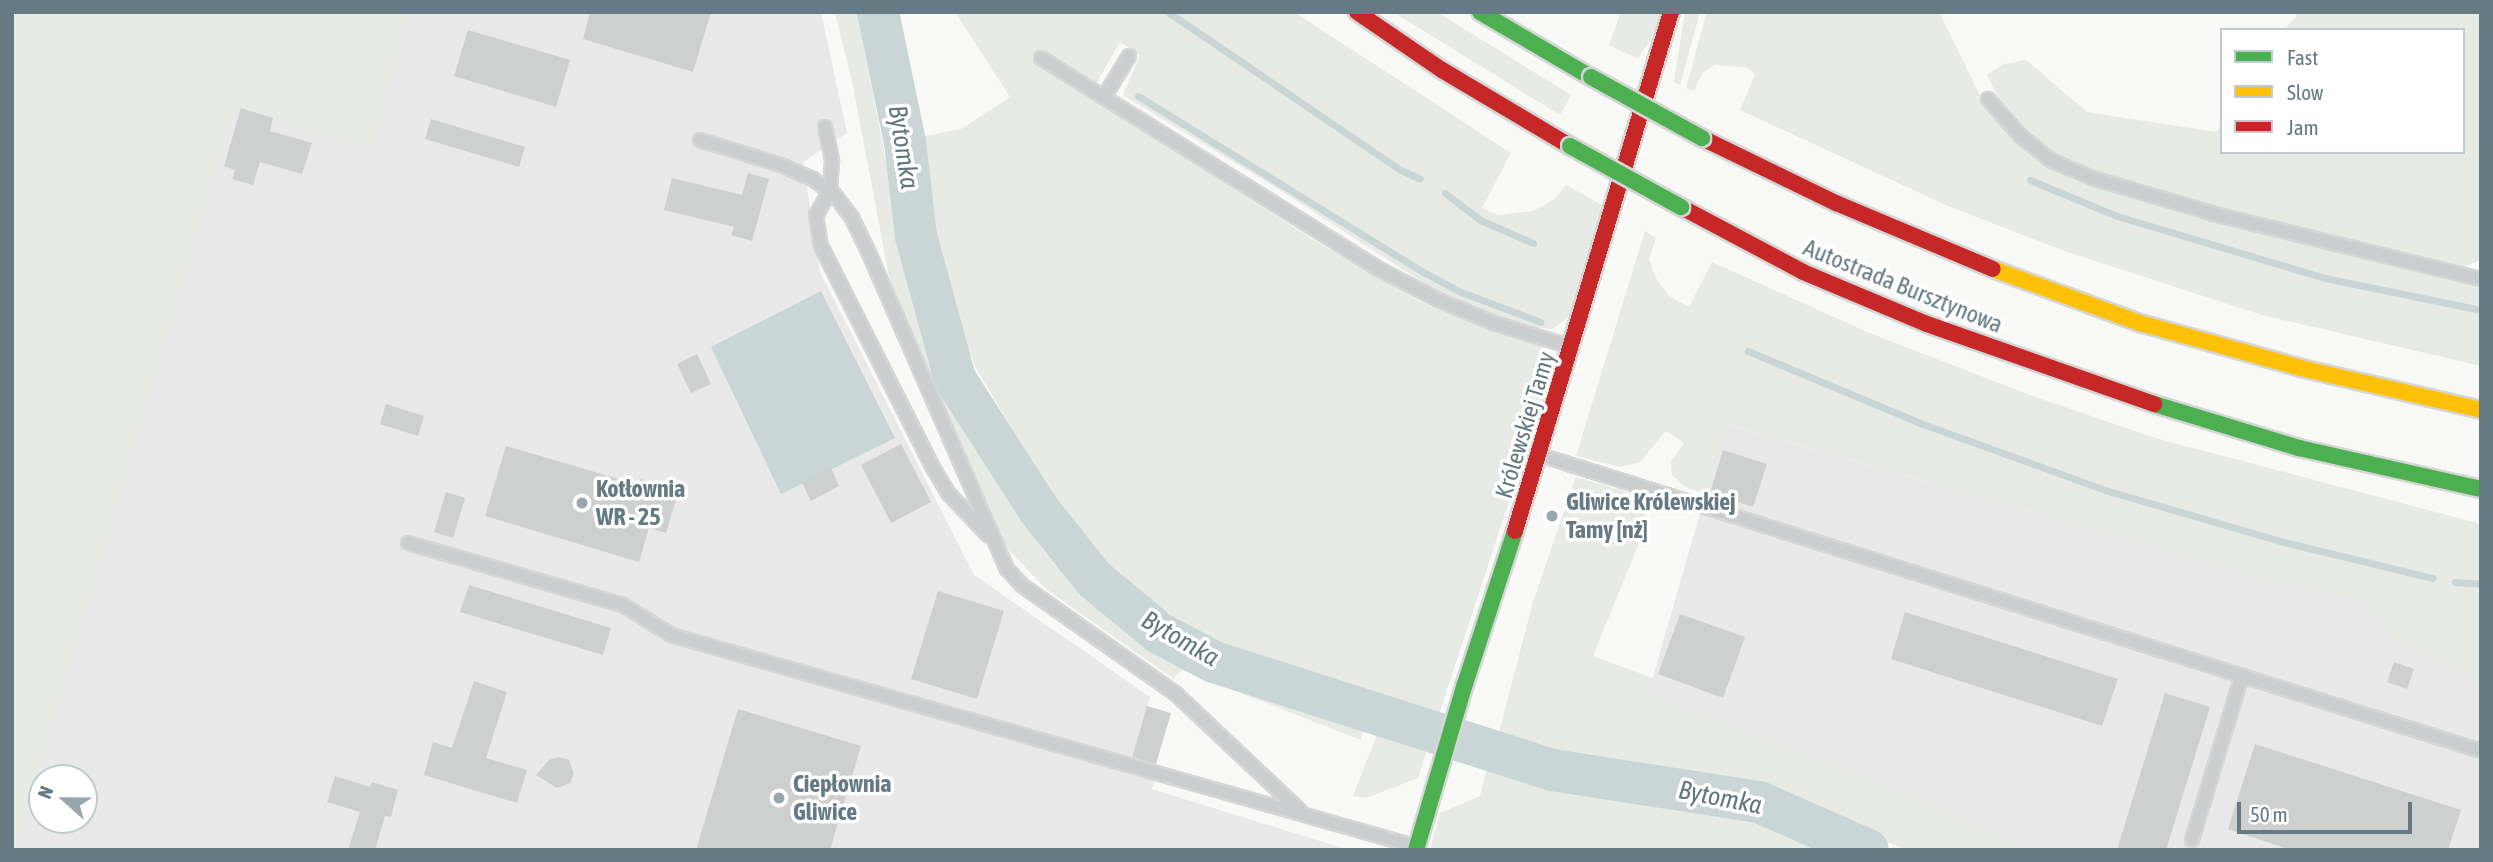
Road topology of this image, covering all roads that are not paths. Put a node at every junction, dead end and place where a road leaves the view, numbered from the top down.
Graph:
1 (1357, 12) edge
2 (1480, 12) edge
3 (1671, 12) edge
4 (1129, 55) dead end
5 (1041, 58) dead end
6 (1104, 97) junction
7 (1988, 99) dead end
8 (825, 127) dead end
9 (699, 140) dead end
10 (830, 191) junction
11 (2481, 279) edge
12 (1573, 347) junction
13 (2481, 410) edge
14 (1540, 455) junction
15 (2481, 489) edge
16 (991, 537) junction
17 (408, 542) dead end
18 (2242, 675) junction
19 (2481, 751) edge
20 (1303, 814) junction
21 (2192, 840) dead end
22 (1417, 848) edge

1 - 15 main road, Autostrada Bursztynowa, bridge
2 - 13 main road, Autostrada Bursztynowa, bridge
3 - 12 main road, Królewskiej Tamy
4 - 6 lane
5 - 6 lane
6 - 12 lane
7 - 11 lane
8 - 10 lane
9 - 10 lane
10 - 16 lane
10 - 16 lane
12 - 14 main road, Królewskiej Tamy
14 - 18 lane
14 - 22 main road, Królewskiej Tamy
16 - 20 lane
17 - 20 lane
18 - 19 lane
18 - 21 lane
20 - 22 lane

